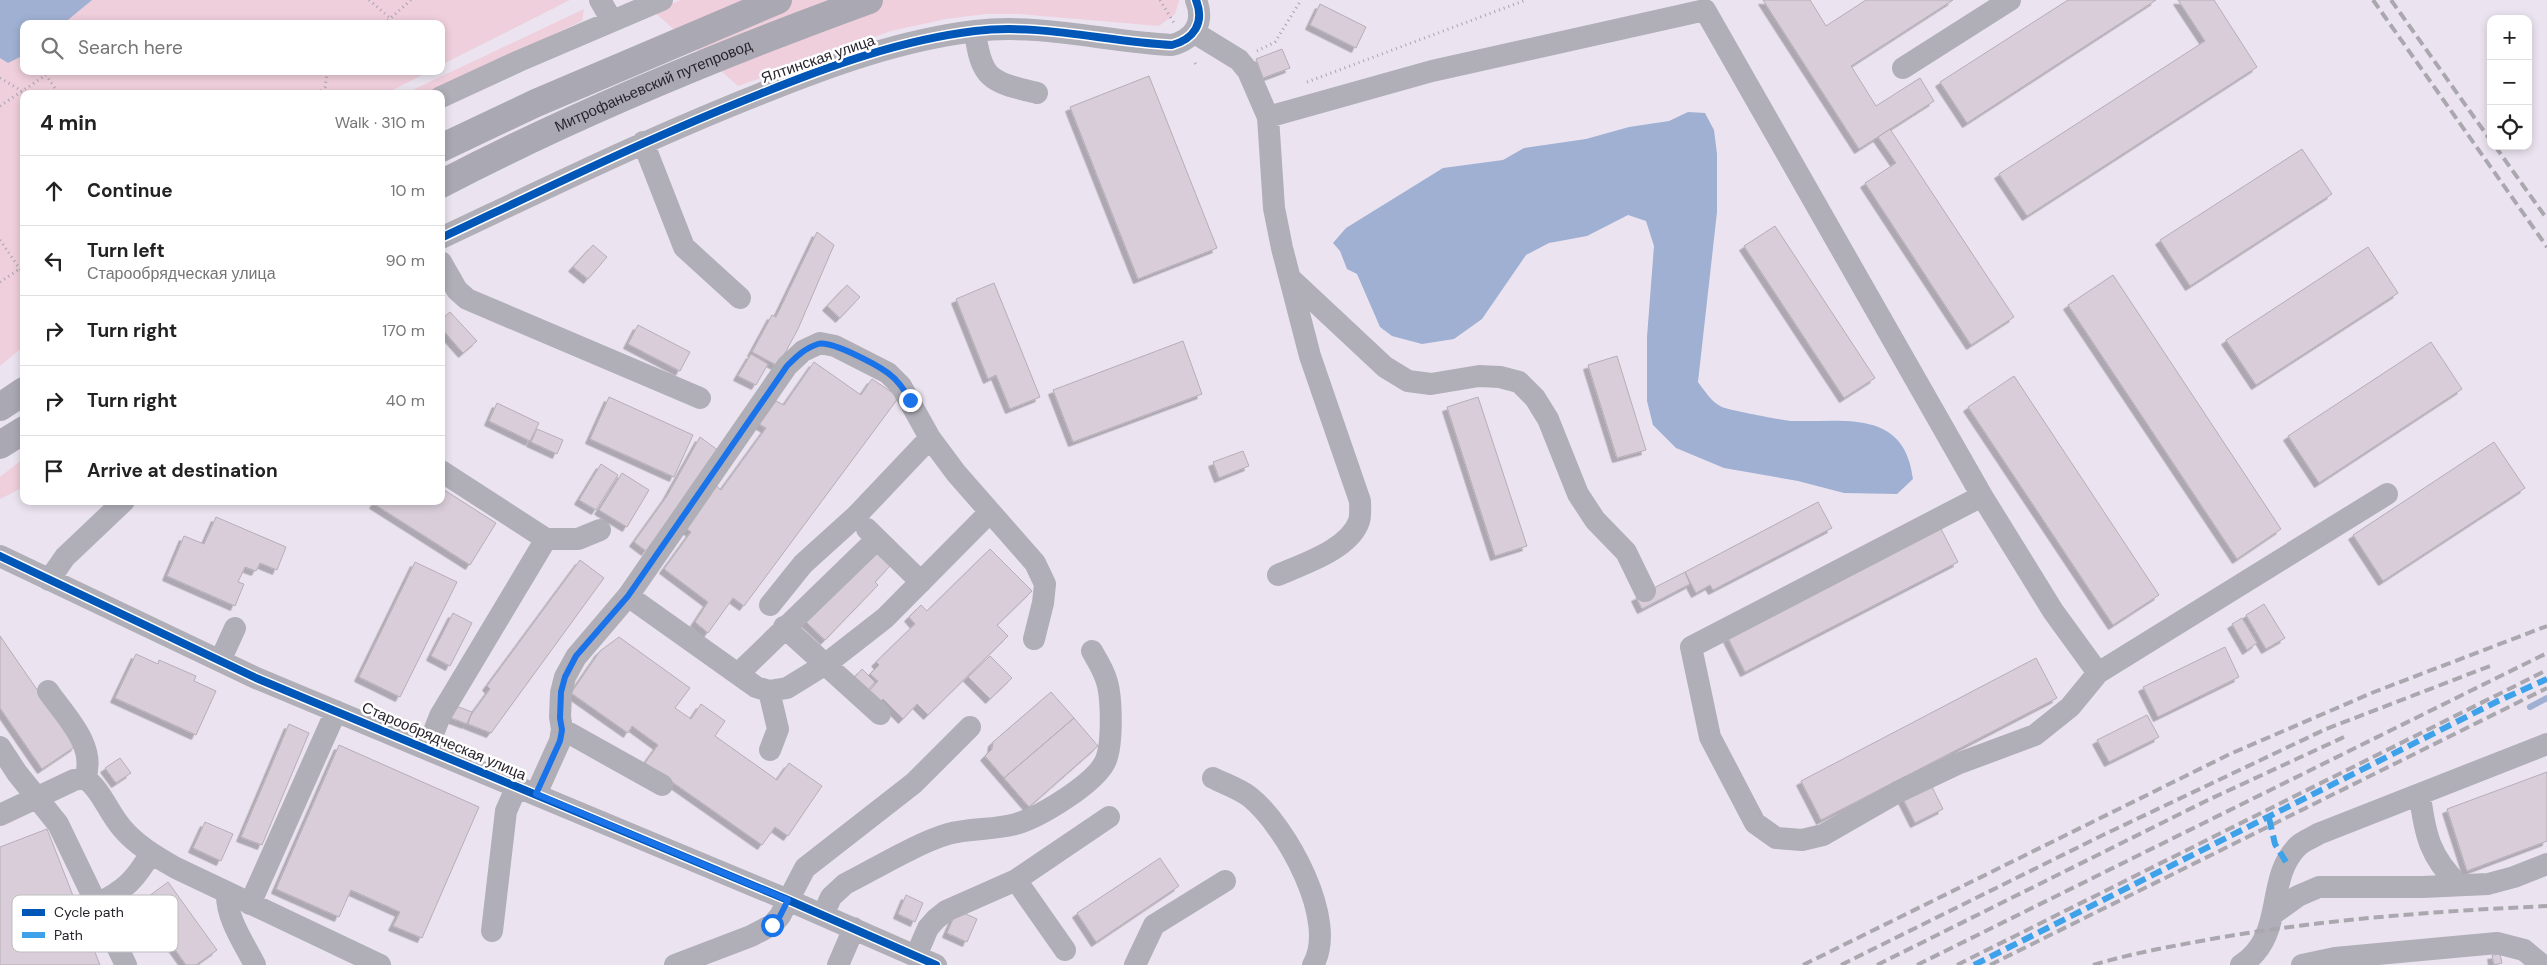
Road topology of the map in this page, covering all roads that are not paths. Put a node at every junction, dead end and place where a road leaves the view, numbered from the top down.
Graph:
1 (600, 0) edge
2 (662, 0) edge
3 (778, 0) edge
4 (869, 0) edge
5 (1196, 0) edge
6 (2010, 0) edge
7 (1702, 5) edge
8 (612, 21) junction
9 (975, 30) junction
10 (1194, 33) junction
11 (1903, 68) dead end
12 (1037, 93) dead end
13 (445, 96) edge
14 (1268, 117) junction
15 (643, 142) junction
16 (445, 146) edge
17 (445, 182) edge
18 (445, 236) edge
19 (445, 278) edge
20 (1291, 279) junction
21 (449, 295) edge
22 (740, 298) dead end
23 (20, 394) edge
24 (700, 398) dead end
25 (0, 407) edge
26 (20, 432) edge
27 (930, 438) junction
28 (0, 445) edge
29 (445, 474) edge
30 (2387, 494) dead end
31 (1982, 496) junction
32 (120, 505) edge
33 (990, 512) junction
34 (856, 516) junction
35 (600, 530) dead end
36 (546, 539) junction
37 (876, 540) junction
38 (0, 556) edge
39 (1278, 575) dead end
40 (50, 580) junction
41 (922, 582) junction
42 (1645, 591) dead end
43 (628, 596) junction
44 (770, 605) dead end
45 (784, 627) junction
46 (235, 628) dead end
47 (1034, 640) dead end
48 (1092, 652) dead end
49 (220, 661) junction
50 (826, 664) junction
51 (2098, 673) junction
52 (738, 674) junction
53 (48, 691) dead end
54 (769, 691) junction
55 (336, 711) junction
56 (880, 714) dead end
57 (970, 727) dead end
58 (562, 730) junction
59 (2547, 744) edge
60 (0, 747) edge
61 (427, 749) junction
62 (770, 750) dead end
63 (85, 778) junction
64 (1213, 778) dead end
65 (662, 785) dead end
66 (526, 790) junction
67 (2420, 796) junction
68 (37, 798) junction
69 (0, 814) edge
70 (1109, 817) dead end
71 (151, 853) junction
72 (2547, 864) edge
73 (1016, 880) junction
74 (1225, 881) dead end
75 (2459, 885) junction
76 (227, 893) junction
77 (93, 895) edge
78 (115, 895) edge
79 (788, 900) junction
80 (250, 904) junction
81 (2274, 914) junction
82 (823, 915) junction
83 (854, 928) junction
84 (492, 931) dead end
85 (1065, 950) dead end
86 (120, 952) edge
87 (926, 960) edge
88 (126, 965) edge
89 (255, 965) edge
90 (380, 965) edge
91 (674, 965) edge
92 (838, 965) edge
93 (1136, 965) edge
94 (1313, 965) edge
95 (2241, 965) edge
96 (2302, 965) edge
97 (2542, 965) edge

1 - 8 street
2 - 8 street
3 - 16 main road, Митрофаньевский путепровод
4 - 17 main road, Митрофаньевский путепровод
5 - 10 street
6 - 11 street
7 - 14 street
7 - 31 street
8 - 13 street
9 - 10 street, Ялтинская улица
9 - 12 street
9 - 15 street, Ялтинская улица
10 - 14 street
14 - 20 street
15 - 18 street, Ялтинская улица
15 - 22 street
19 - 21 street
20 - 39 street
20 - 42 street
21 - 24 street
23 - 25 main road
26 - 28 main road
27 - 33 street
27 - 34 street
27 - 43 street
29 - 36 street
30 - 51 street
31 - 51 street
31 - 51 street
32 - 40 street
33 - 41 street
33 - 47 street
34 - 37 street
34 - 44 street
35 - 36 street
36 - 61 street
37 - 41 street
37 - 45 street
38 - 40 street, Старообрядческая улица
40 - 49 street, Старообрядческая улица
41 - 50 street
43 - 52 street
43 - 58 street
45 - 50 street
45 - 52 street
46 - 49 street
48 - 82 street
49 - 55 street, Старообрядческая улица
50 - 54 street
50 - 56 street
52 - 54 street
53 - 63 street
54 - 62 street
55 - 61 street, Старообрядческая улица
55 - 80 street
57 - 79 street
58 - 65 street
58 - 66 street
59 - 67 street
60 - 68 street
61 - 66 street, Старообрядческая улица
63 - 68 street
63 - 71 street
64 - 94 street
66 - 79 street, Старообрядческая улица
66 - 84 street
67 - 75 street
67 - 81 street
68 - 69 street
68 - 77 street
70 - 73 street
71 - 76 street
71 - 78 street
72 - 75 street
73 - 85 street
73 - 87 street
74 - 93 street
75 - 81 street
76 - 80 street
76 - 89 street
79 - 82 street, Старообрядческая улица
79 - 91 street
80 - 90 street
81 - 95 street
82 - 83 street, Старообрядческая улица
83 - 87 street, Старообрядческая улица
83 - 92 street
86 - 88 street
96 - 97 street

